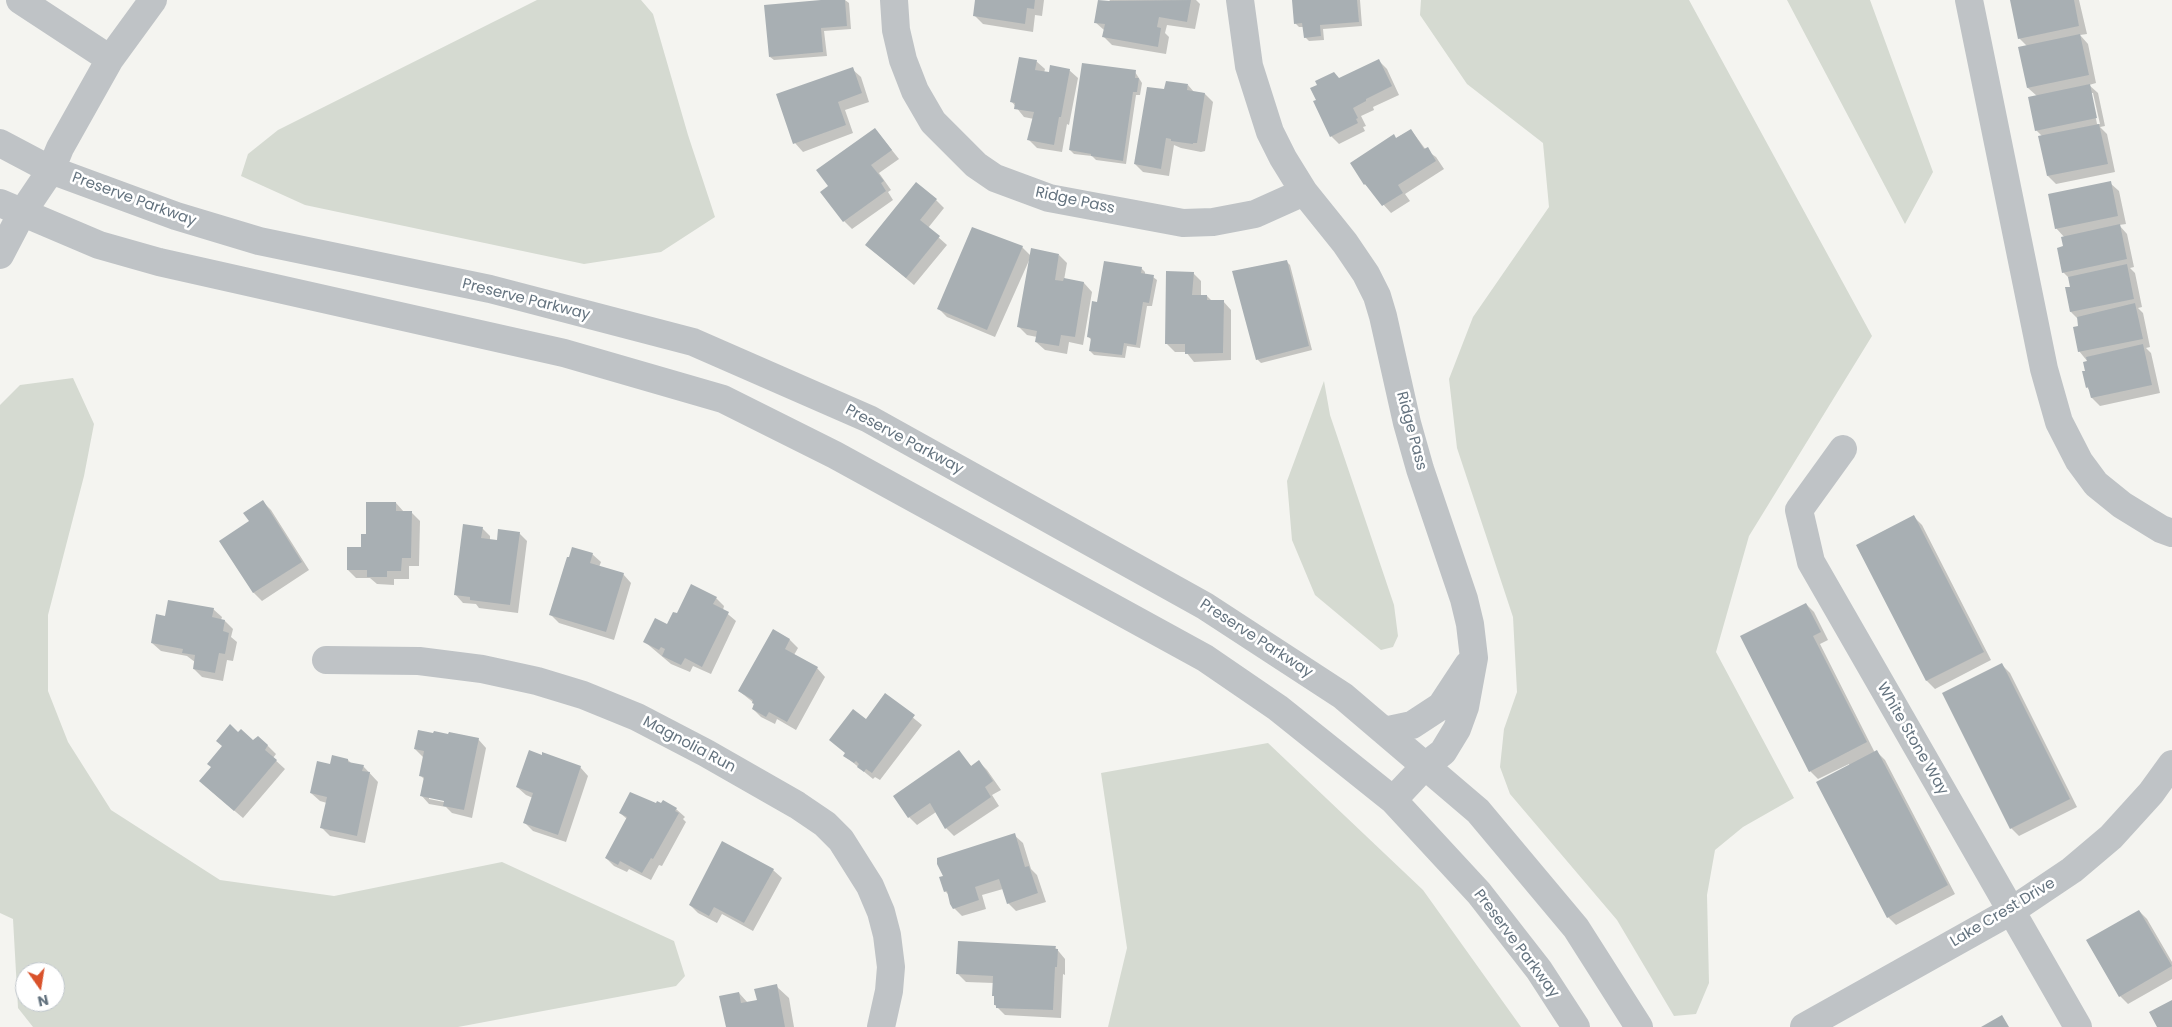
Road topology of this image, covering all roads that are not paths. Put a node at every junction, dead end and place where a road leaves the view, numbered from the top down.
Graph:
1 (20, 0) edge
2 (154, 0) edge
3 (894, 0) edge
4 (1240, 0) edge
5 (1969, 0) edge
6 (110, 59) junction
7 (0, 143) edge
8 (52, 170) junction
9 (1304, 192) junction
10 (11, 208) edge
11 (0, 255) edge
12 (1842, 449) dead end
13 (2172, 533) edge
14 (1474, 658) junction
15 (326, 660) dead end
16 (1384, 731) junction
17 (2172, 764) edge
18 (1425, 766) junction
19 (1393, 800) junction
20 (2011, 911) junction
21 (881, 1027) edge
22 (1576, 1027) edge
23 (1639, 1027) edge
24 (1804, 1027) edge
25 (2078, 1027) edge

1 - 6 street
2 - 6 street
3 - 9 street, Ridge Pass
4 - 9 street, Ridge Pass
5 - 13 street
6 - 8 street
7 - 8 street, Preserve Parkway
8 - 10 street
8 - 16 street, Preserve Parkway
9 - 14 street, Ridge Pass
10 - 11 street
10 - 19 street, Preserve Parkway
12 - 20 street, White Stone Way
14 - 16 street
14 - 18 street, Ridge Pass
15 - 21 street, Magnolia Run
16 - 18 street, Preserve Parkway
17 - 20 street, Lake Crest Drive
18 - 19 street, Ridge Pass
18 - 23 street, Preserve Parkway
19 - 22 street, Preserve Parkway
20 - 24 street, Lake Crest Drive
20 - 25 street, White Stone Way

